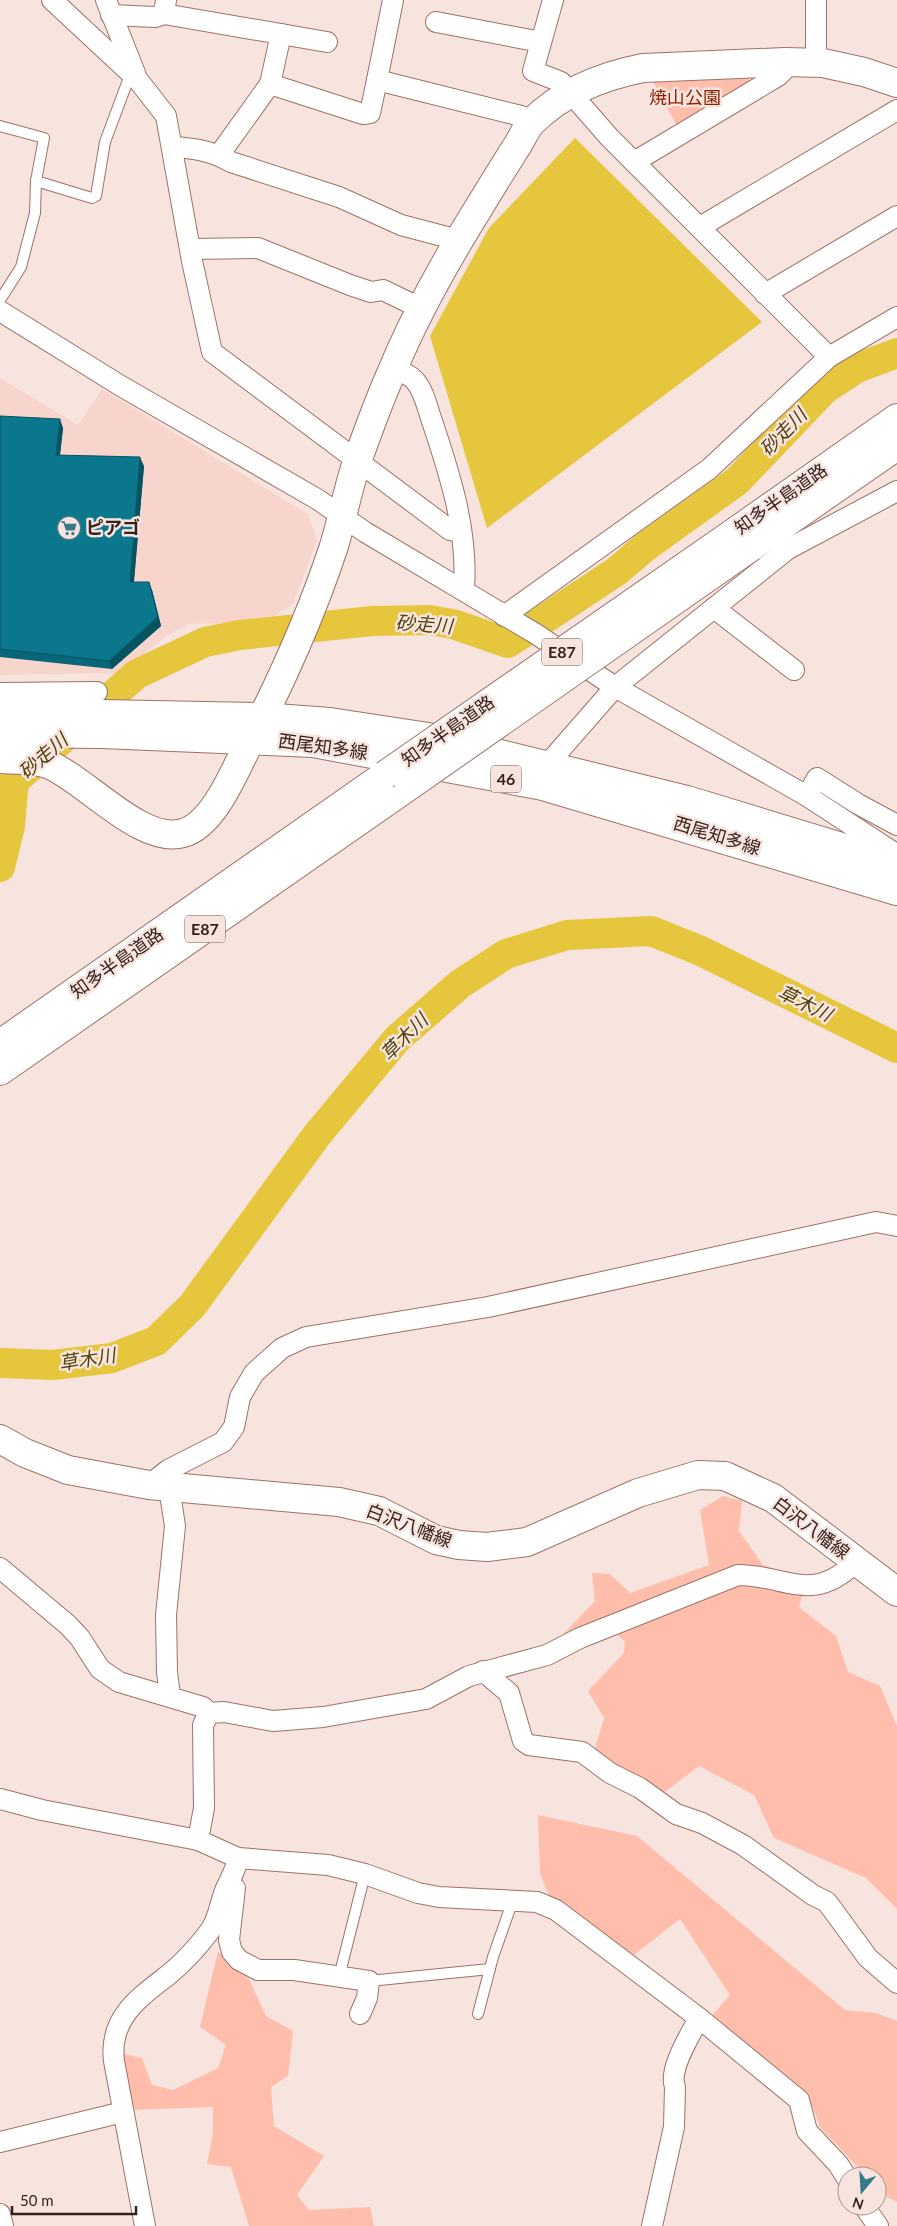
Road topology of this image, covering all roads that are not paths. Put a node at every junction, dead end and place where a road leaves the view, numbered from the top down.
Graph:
1 (52, 0) edge
2 (393, 0) edge
3 (552, 0) edge
4 (816, 0) edge
5 (109, 7) edge
6 (165, 7) edge
7 (436, 22) dead end
8 (281, 34) junction
9 (327, 42) dead end
10 (541, 42) junction
11 (785, 62) junction
12 (816, 63) junction
13 (136, 78) junction
14 (377, 80) junction
15 (897, 83) edge
16 (270, 84) junction
17 (570, 94) junction
18 (897, 110) edge
19 (531, 123) junction
20 (0, 126) edge
21 (172, 146) junction
22 (218, 155) junction
23 (634, 162) junction
24 (36, 181) junction
25 (897, 216) edge
26 (700, 227) junction
27 (458, 240) junction
28 (192, 250) junction
29 (765, 294) junction
30 (0, 300) edge
31 (420, 308) junction
32 (0, 311) edge
33 (897, 317) edge
34 (829, 357) junction
35 (393, 369) junction
36 (897, 398) edge
37 (897, 418) edge
38 (897, 446) edge
39 (358, 460) junction
40 (800, 486) junction
41 (897, 490) edge
42 (342, 518) junction
43 (461, 532) junction
44 (745, 538) junction
45 (464, 589) junction
46 (714, 608) junction
47 (510, 619) junction
48 (794, 670) dead end
49 (615, 688) junction
50 (0, 693) edge
51 (0, 712) edge
52 (101, 713) junction
53 (257, 728) junction
54 (0, 733) edge
55 (11, 759) edge
56 (546, 766) junction
57 (807, 796) junction
58 (897, 825) edge
59 (895, 858) edge
60 (897, 891) edge
61 (0, 1044) edge
62 (0, 1071) edge
63 (897, 1226) edge
64 (0, 1439) edge
65 (159, 1486) junction
66 (856, 1562) junction
67 (0, 1568) edge
68 (897, 1592) edge
69 (483, 1672) junction
70 (170, 1696) junction
71 (208, 1713) junction
72 (0, 1799) edge
73 (198, 1840) junction
74 (236, 1867) junction
75 (365, 1874) junction
76 (513, 1900) junction
77 (490, 1969) junction
78 (339, 1977) junction
79 (369, 1981) junction
80 (897, 1983) edge
81 (360, 2014) dead end
82 (478, 2014) dead end
83 (699, 2018) junction
84 (123, 2112) junction
85 (0, 2142) edge
86 (839, 2166) edge
87 (0, 2214) edge
88 (3, 2226) edge
89 (144, 2226) edge
90 (652, 2226) edge

1 - 13 street
2 - 14 street
3 - 10 street
4 - 12 street
5 - 6 street
5 - 13 street
6 - 8 street
7 - 10 street
8 - 9 street
8 - 16 street
10 - 17 street
11 - 12 main road
11 - 17 main road
11 - 23 street
12 - 15 main road
13 - 21 street
13 - 24 lane
14 - 16 street
14 - 19 street
16 - 22 street
17 - 19 main road
17 - 23 street
18 - 26 street
19 - 27 main road
20 - 24 lane
21 - 22 street
21 - 28 street
22 - 27 street
23 - 26 street
24 - 30 lane
25 - 29 street
26 - 29 street
27 - 31 main road
28 - 31 street
28 - 39 street
29 - 34 street
31 - 35 main road
32 - 42 street
33 - 34 street
34 - 47 street
35 - 39 main road
35 - 43 street
36 - 40 main road
37 - 40 main road, 知多半島道路 / E87
38 - 44 main road, 知多半島道路 / E87
39 - 42 main road
39 - 43 street
40 - 44 main road, 知多半島道路 / E87
41 - 46 street
42 - 45 street
42 - 53 main road
43 - 45 street
44 - 61 main road, 知多半島道路 / E87, bridge
44 - 62 main road, 知多半島道路 / E87, bridge
45 - 47 street
46 - 48 street
46 - 49 street
47 - 49 street
49 - 56 street
49 - 57 street
50 - 52 street
51 - 52 main road, 西尾知多線 / 46
52 - 53 main road, 西尾知多線 / 46
52 - 54 main road, 西尾知多線 / 46
53 - 55 main road
53 - 56 main road, 西尾知多線 / 46
53 - 60 main road, 西尾知多線 / 46
56 - 59 main road, 西尾知多線 / 46
57 - 58 street
57 - 59 street
63 - 65 street
64 - 65 main road, 白沢八幡線
65 - 66 main road, 白沢八幡線
65 - 70 street
66 - 68 main road, 白沢八幡線
66 - 69 street
67 - 70 street
69 - 71 street
69 - 80 street
70 - 71 street
71 - 73 street
72 - 73 street
73 - 74 street
74 - 75 street
74 - 78 street
74 - 84 street
75 - 76 street
75 - 78 lane
76 - 77 lane
76 - 83 street
77 - 79 lane
77 - 82 lane
78 - 79 street
79 - 81 street
83 - 86 street
83 - 90 street
84 - 85 street
84 - 89 street
87 - 88 street

